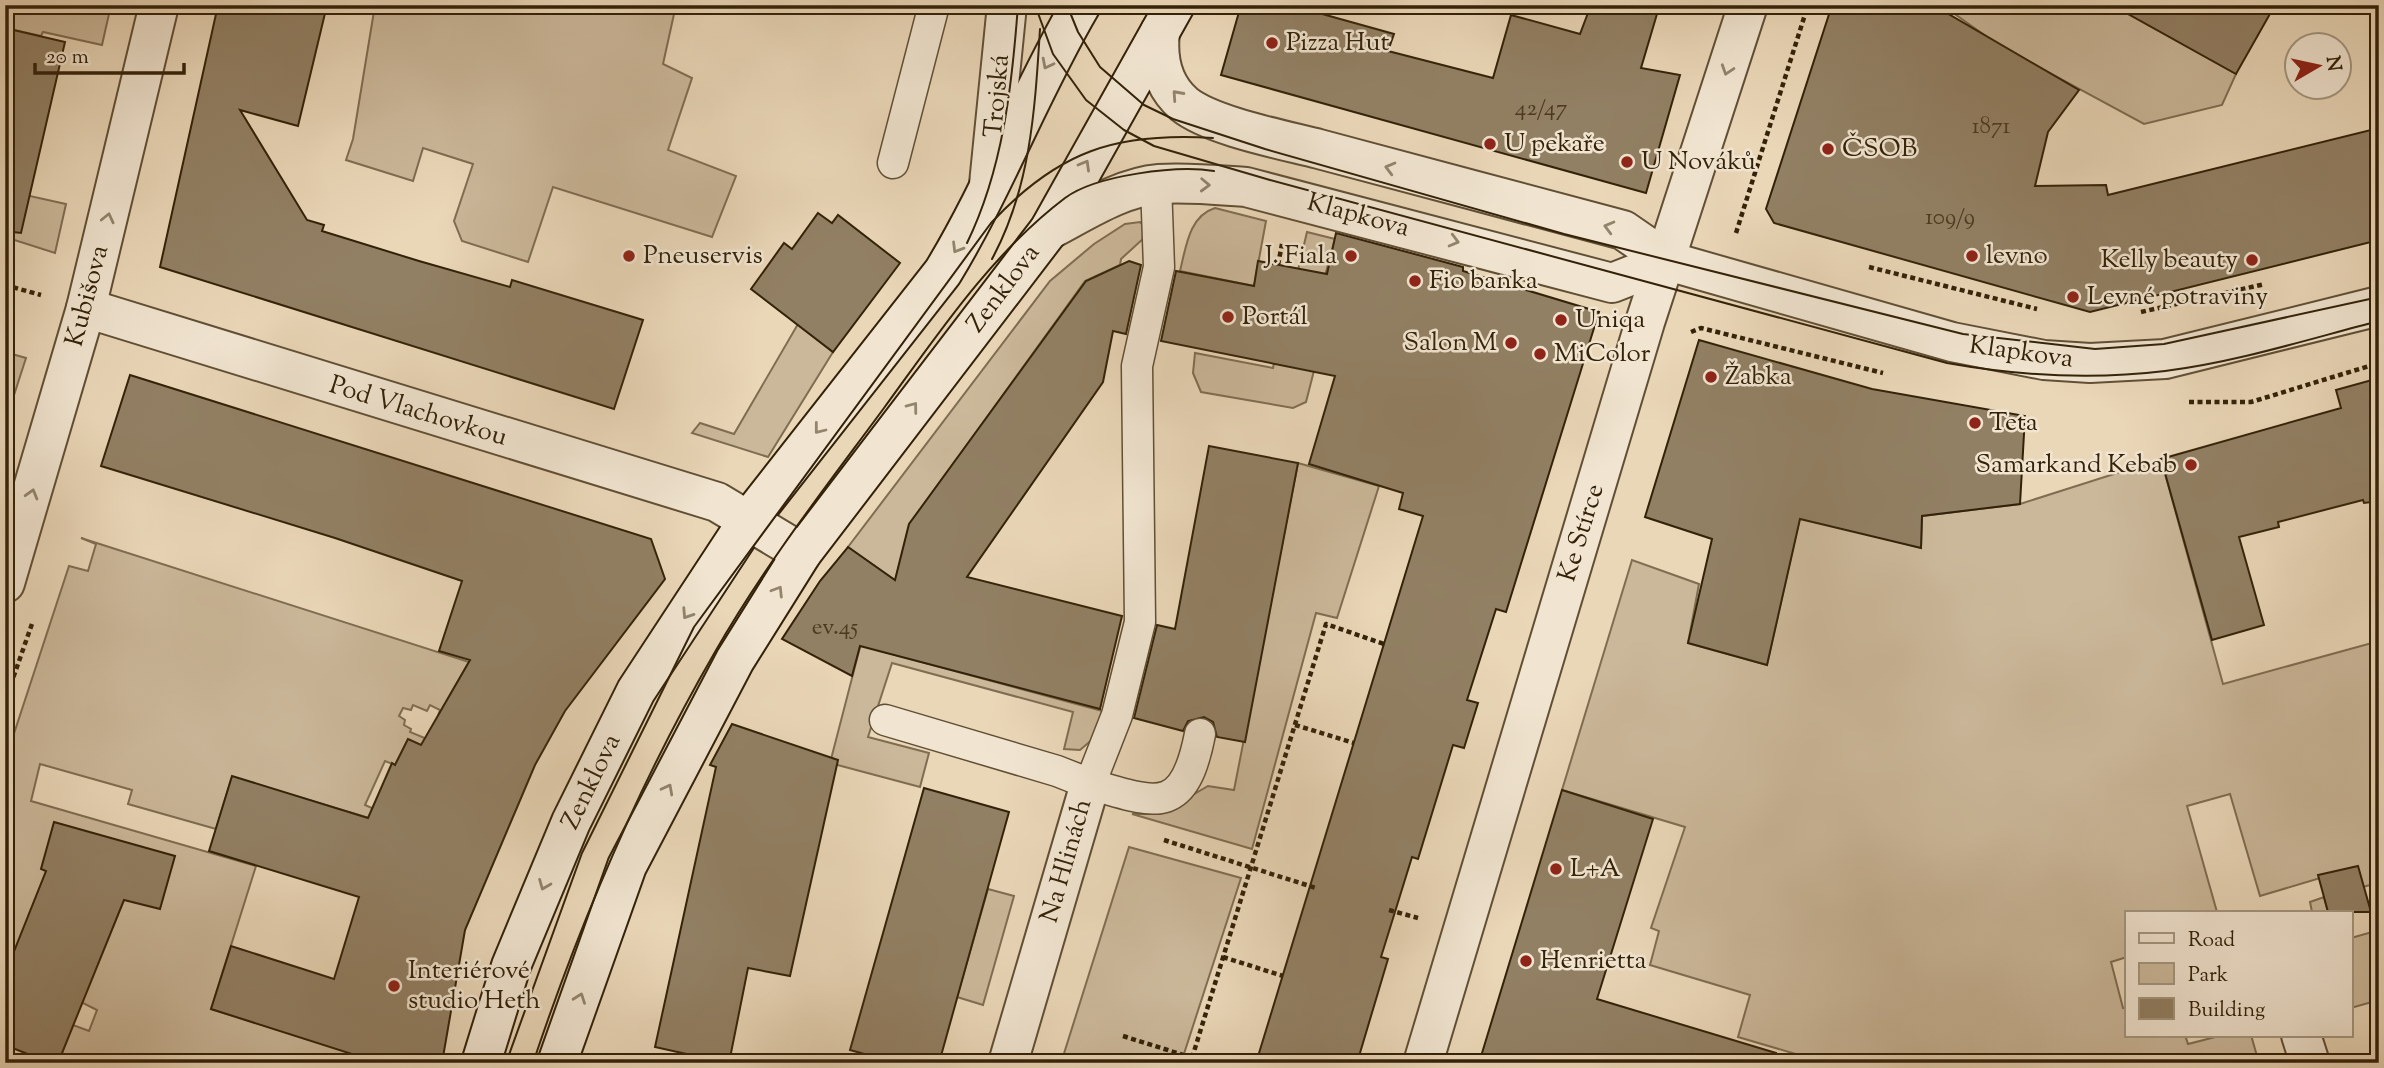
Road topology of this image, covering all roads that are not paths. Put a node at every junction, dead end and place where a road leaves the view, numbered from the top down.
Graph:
1 (159, 5) edge
2 (934, 5) edge
3 (1007, 5) edge
4 (1081, 5) edge
5 (1748, 5) edge
6 (1167, 19) edge
7 (893, 163) dead end
8 (1156, 184) junction
9 (989, 188) junction
10 (1049, 230) junction
11 (1668, 261) junction
12 (2379, 306) edge
13 (86, 308) junction
14 (747, 522) junction
15 (802, 552) junction
16 (5, 583) edge
17 (885, 720) dead end
18 (1200, 734) dead end
19 (1090, 785) junction
20 (2301, 1036) edge
21 (481, 1063) edge
22 (557, 1063) edge
23 (1008, 1063) edge
24 (1423, 1063) edge
25 (2310, 1063) edge

13 -> 1 street, Kubišova
2 - 7 lane
3 - 9 street, Trojská
4 -> 9 street, Zenklova
5 -> 11 street, Ke Stírce
10 -> 6 street, Zenklova
11 -> 6 street, Klapkova
8 - 10 street, Klapkova
8 -> 11 street, Klapkova
8 - 19 lane
9 -> 14 street, Zenklova
15 -> 10 street, Zenklova
11 - 12 street, Klapkova
11 - 24 street, Ke Stírce
13 - 14 street, Pod Vlachovkou
16 -> 13 street, Kubišova
14 - 15 street
14 -> 21 street, Zenklova
22 -> 15 street, Zenklova
17 - 19 lane, Na Hlinách
18 - 19 lane
19 - 23 street, Na Hlinách
20 - 25 street

